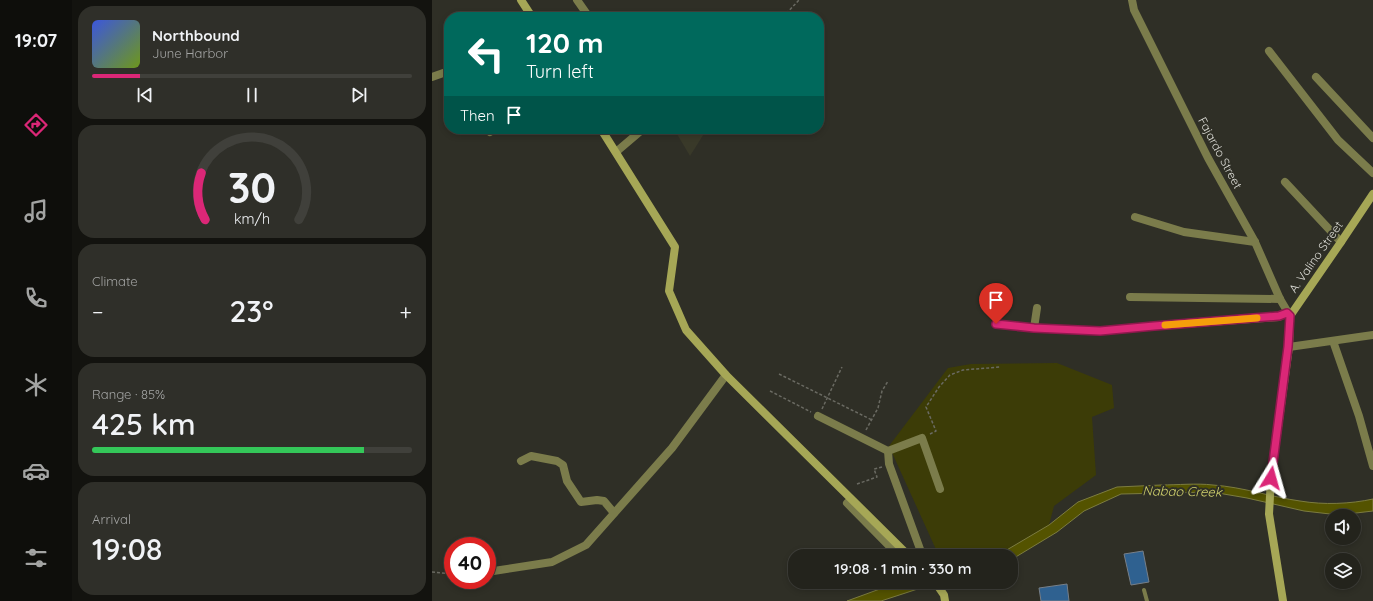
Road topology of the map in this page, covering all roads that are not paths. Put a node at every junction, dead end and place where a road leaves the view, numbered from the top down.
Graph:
1 (521, 0) edge
2 (577, 0) edge
3 (1132, 0) edge
4 (529, 12) edge
5 (585, 12) edge
6 (1269, 51) dead end
7 (444, 73) edge
8 (432, 77) edge
9 (1316, 77) dead end
10 (604, 134) edge
11 (637, 134) edge
12 (1373, 138) edge
13 (616, 152) junction
14 (1373, 173) edge
15 (1285, 182) dead end
16 (1373, 194) edge
17 (1135, 217) dead end
18 (1254, 242) junction
19 (1342, 242) junction
20 (1130, 298) dead end
21 (1280, 299) junction
22 (1037, 308) dead end
23 (1289, 314) junction
24 (996, 324) dead end
25 (1034, 328) junction
26 (1373, 335) edge
27 (1333, 341) junction
28 (1288, 347) junction
29 (726, 375) junction
30 (818, 416) road end
31 (888, 451) junction
32 (521, 461) dead end
33 (1373, 466) edge
34 (940, 489) dead end
35 (847, 503) dead end
36 (614, 513) junction
37 (892, 549) edge
38 (902, 549) edge
39 (920, 549) edge
40 (496, 571) edge
41 (940, 589) edge
42 (1144, 590) dead end
43 (945, 601) edge
44 (1147, 601) edge
45 (1283, 601) edge

1 - 4 street
2 - 5 street
3 - 18 street, Fajardo Street
6 - 14 street
7 - 8 street
9 - 12 street
10 - 13 street
11 - 13 street
13 - 29 street
15 - 19 street
16 - 19 street, A. Valino Street
17 - 18 street
18 - 21 street, Fajardo Street
19 - 23 street, A. Valino Street
20 - 21 street
21 - 23 street, Fajardo Street
22 - 25 street
23 - 25 street
23 - 28 street
24 - 25 street
26 - 27 street
27 - 28 street
27 - 33 street
28 - 45 street
29 - 36 street
29 - 38 street
30 - 31 street
31 - 34 street
31 - 39 street
32 - 36 street
35 - 37 street
36 - 40 street
41 - 43 street
42 - 44 lane

